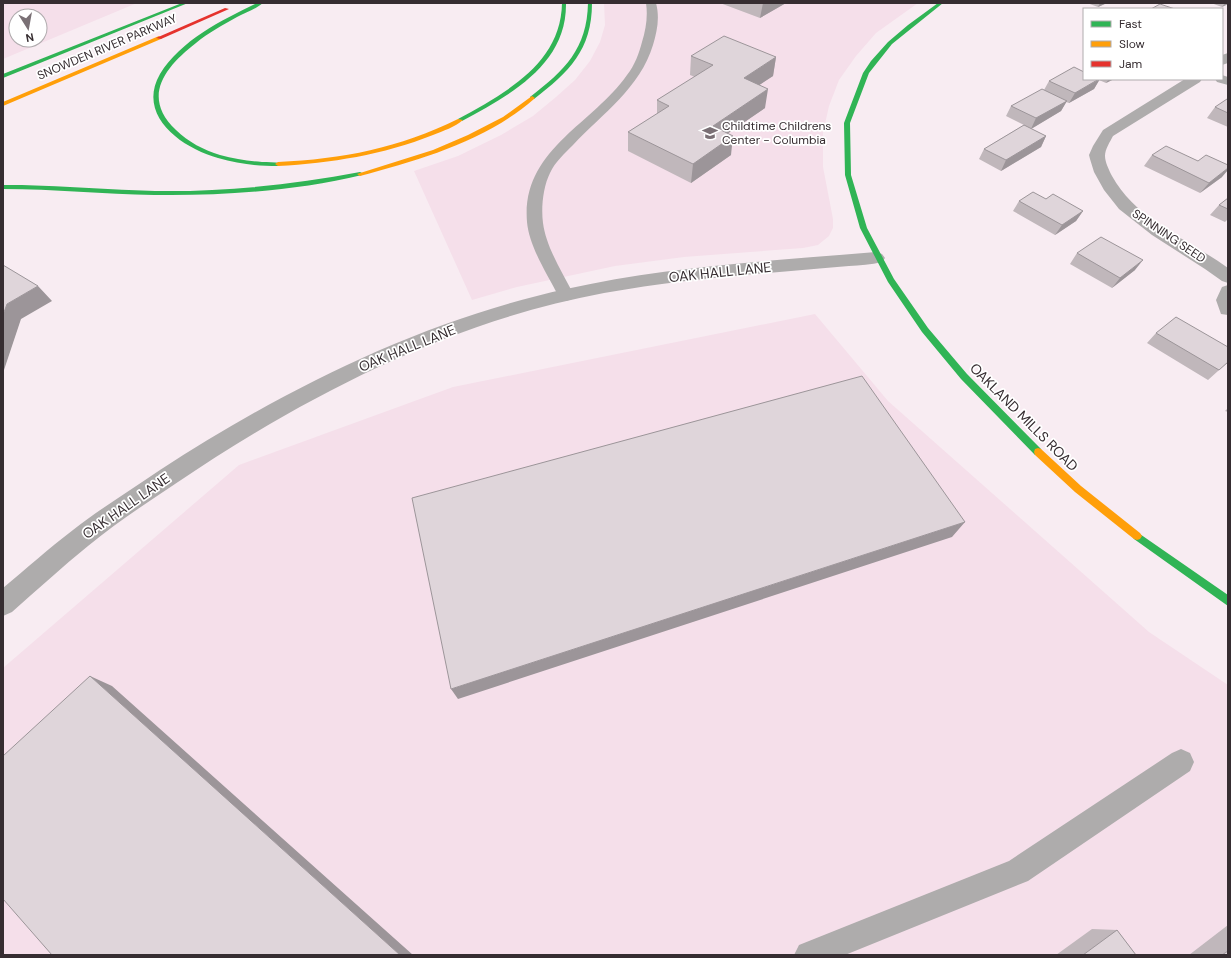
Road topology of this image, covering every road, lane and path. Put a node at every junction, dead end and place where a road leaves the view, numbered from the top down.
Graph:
1 (161, 3) edge
2 (186, 3) edge
3 (242, 3) edge
4 (261, 3) edge
5 (564, 3) edge
6 (590, 3) edge
7 (650, 3) edge
8 (941, 3) edge
9 (3, 72) edge
10 (3, 76) edge
11 (1192, 80) edge
12 (3, 104) edge
13 (3, 187) edge
14 (876, 258) junction
15 (1228, 277) edge
16 (1228, 291) edge
17 (566, 295) junction
18 (1228, 309) edge
19 (1228, 601) edge
20 (3, 604) edge
21 (1181, 762) dead end
22 (809, 955) edge

1 - 9 main road
2 - 10 main road, SNOWDEN RIVER PARKWAY
3 - 12 main road, SNOWDEN RIVER PARKWAY
4 - 5 main road
6 - 13 main road
7 - 17 lane
8 - 14 main road, OAKLAND MILLS ROAD
11 - 15 street, SPINNING SEED
14 - 17 street, OAK HALL LANE
14 - 19 main road, OAKLAND MILLS ROAD
16 - 18 street
17 - 20 street, OAK HALL LANE
21 - 22 lane

